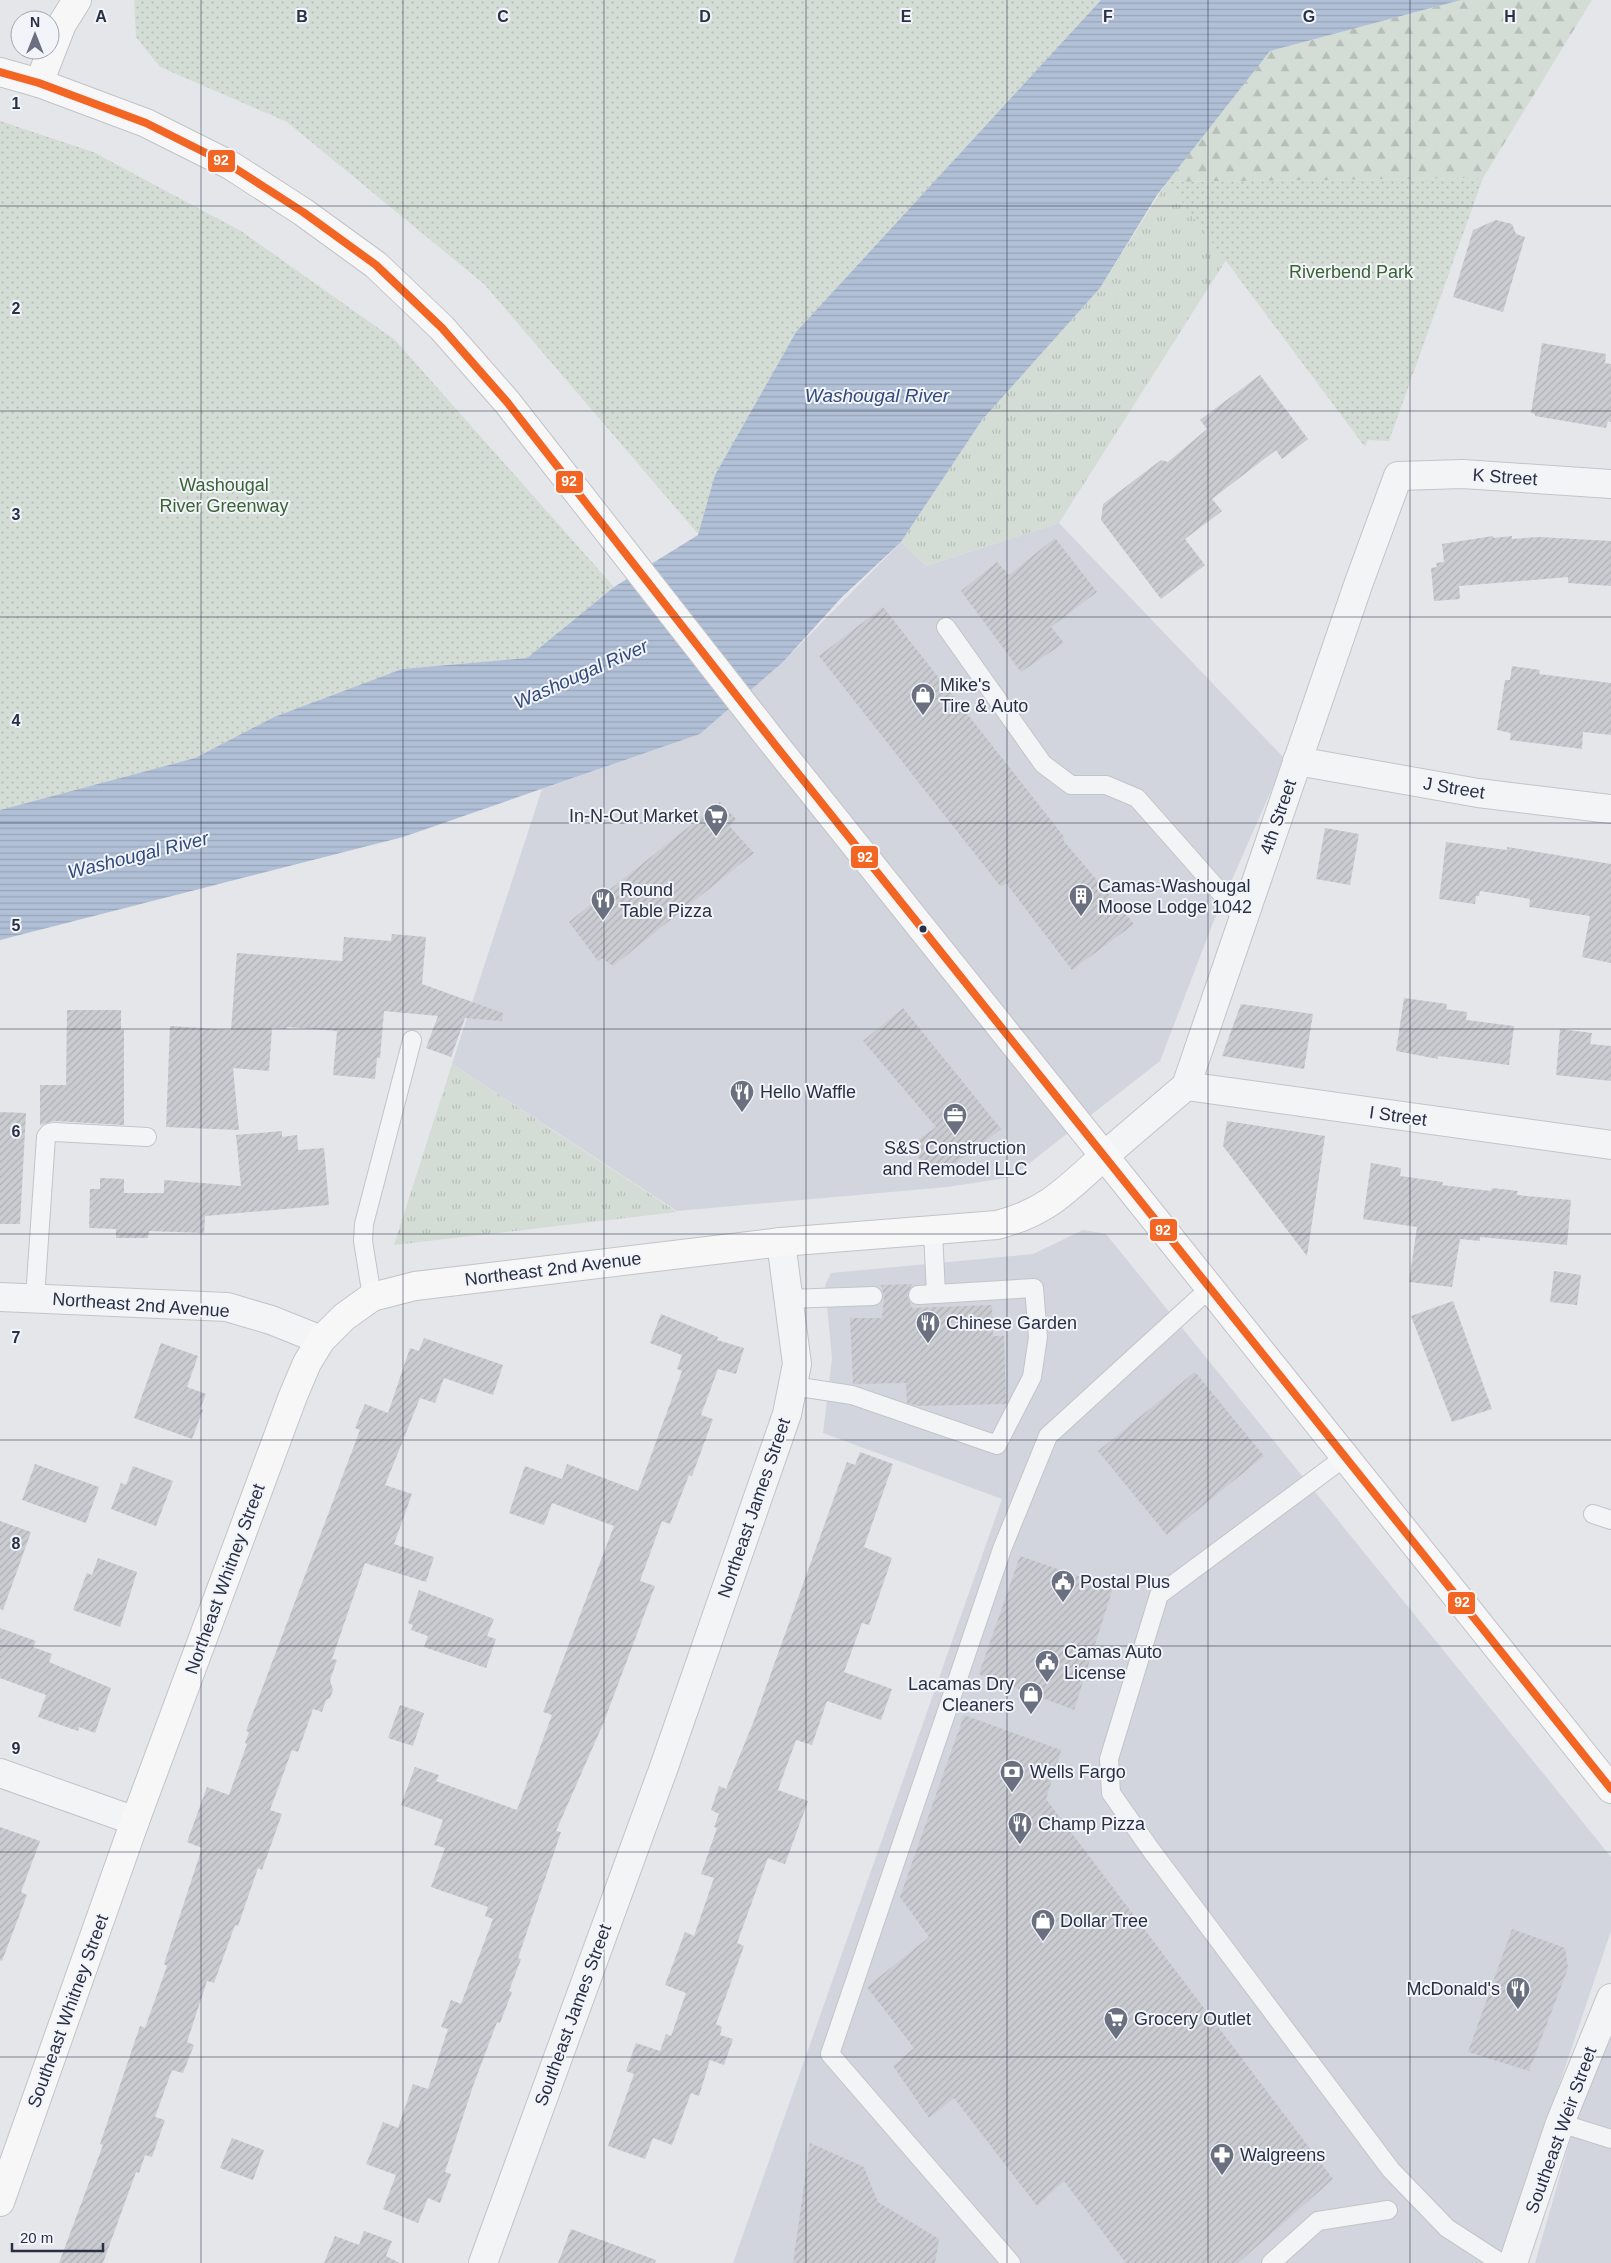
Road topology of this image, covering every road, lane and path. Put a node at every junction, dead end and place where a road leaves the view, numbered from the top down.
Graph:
1 (77, 0) edge
2 (0, 72) edge
3 (39, 83) junction
4 (1398, 476) joint
5 (1611, 484) edge
6 (946, 627) dead end
7 (1297, 761) junction
8 (1611, 809) edge
9 (1244, 919) junction
10 (412, 1040) dead end
11 (1186, 1086) junction
12 (147, 1137) dead end
13 (1611, 1146) edge
14 (1104, 1156) junction
15 (933, 1232) junction
16 (781, 1242) junction
17 (1210, 1288) junction
18 (936, 1294) junction
19 (918, 1295) dead end
20 (874, 1296) dead end
21 (0, 1297) edge
22 (372, 1297) junction
23 (35, 1298) junction
24 (788, 1299) junction
25 (321, 1340) junction
26 (793, 1386) junction
27 (1345, 1457) junction
28 (1593, 1514) dead end
29 (1611, 1520) edge
30 (664, 1767) joint
31 (0, 1773) edge
32 (1611, 1789) edge
33 (136, 1821) junction
34 (1611, 1998) edge
35 (1560, 2123) junction
36 (1611, 2139) edge
37 (0, 2202) edge
38 (1388, 2210) dead end
39 (483, 2263) edge
40 (1011, 2263) edge
41 (1271, 2263) edge
42 (1501, 2263) edge
43 (1513, 2263) edge

1 - 3 main road
2 - 3 main road
3 - 14 main road
4 - 5 street, K Street
4 - 7 street, 4th Street
6 - 9 lane
7 - 8 street, J Street
7 - 9 street, 4th Street
9 - 11 street, 4th Street
10 - 22 lane
11 - 13 street, I Street
11 - 14 street
12 - 23 lane
14 - 15 main road, Northeast 2nd Avenue
14 - 17 main road
15 - 16 main road, Northeast 2nd Avenue
15 - 18 lane
16 - 22 main road, Northeast 2nd Avenue
16 - 24 street, Northeast James Street
17 - 27 main road
17 - 40 lane
18 - 19 lane
18 - 26 lane
20 - 24 lane
21 - 23 street, Northeast 2nd Avenue
22 - 25 main road, Northeast 2nd Avenue
23 - 25 street, Northeast 2nd Avenue
24 - 26 street, Northeast James Street
25 - 33 main road, Northeast Whitney Street
26 - 30 street, Northeast James Street
27 - 32 main road
27 - 42 lane
28 - 29 lane
30 - 39 street, Southeast James Street
31 - 33 street
33 - 37 main road, Southeast Whitney Street
34 - 35 street, Southeast Weir Street
35 - 36 lane
35 - 43 street, Southeast Weir Street
38 - 41 lane

